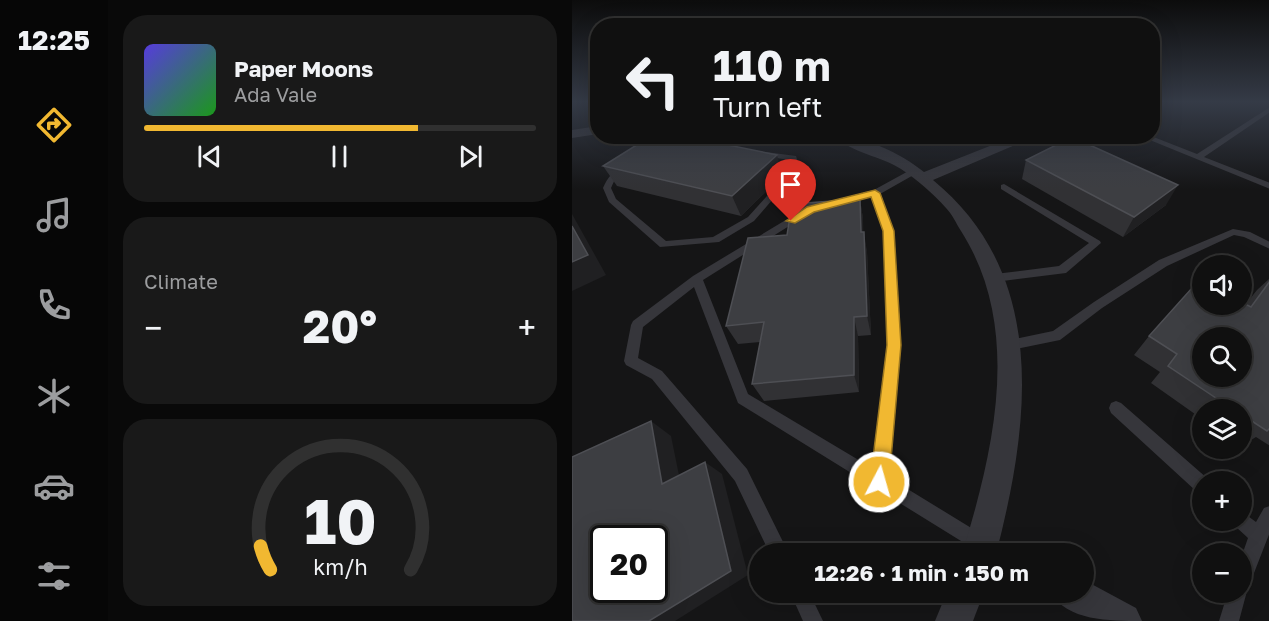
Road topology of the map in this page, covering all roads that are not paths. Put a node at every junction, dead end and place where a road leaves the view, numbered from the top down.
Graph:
1 (1237, 131) edge
2 (590, 132) edge
3 (572, 135) edge
4 (1160, 143) edge
5 (863, 144) edge
6 (1006, 144) edge
7 (748, 151) edge
8 (1197, 158) junction
9 (630, 165) edge
10 (919, 175) junction
11 (1270, 186) edge
12 (1004, 187) dead end
13 (875, 193) junction
14 (1270, 246) edge
15 (995, 278) junction
16 (697, 279) junction
17 (1011, 345) junction
18 (1116, 408) dead end
19 (1192, 476) edge
20 (879, 482) junction
21 (1270, 514) edge
22 (1252, 530) edge
23 (1258, 535) junction
24 (775, 543) edge
25 (975, 543) edge
26 (987, 543) edge
27 (1252, 552) edge
28 (804, 603) edge
29 (961, 603) edge
30 (1089, 603) edge
31 (1235, 603) edge
32 (813, 621) edge
33 (954, 621) edge
34 (1123, 621) edge
35 (1229, 621) edge

1 - 8 lane
2 - 3 street
4 - 8 lane
5 - 10 street
6 - 10 street
7 - 9 lane
8 - 11 lane
10 - 13 lane
10 - 15 street
12 - 15 lane
13 - 16 lane
13 - 20 lane
14 - 17 lane
15 - 17 street
16 - 20 lane
16 - 24 lane
17 - 26 street
18 - 19 lane
20 - 25 lane
21 - 23 lane
22 - 23 lane
23 - 27 lane
28 - 32 lane
29 - 33 street
30 - 34 street
31 - 35 lane

